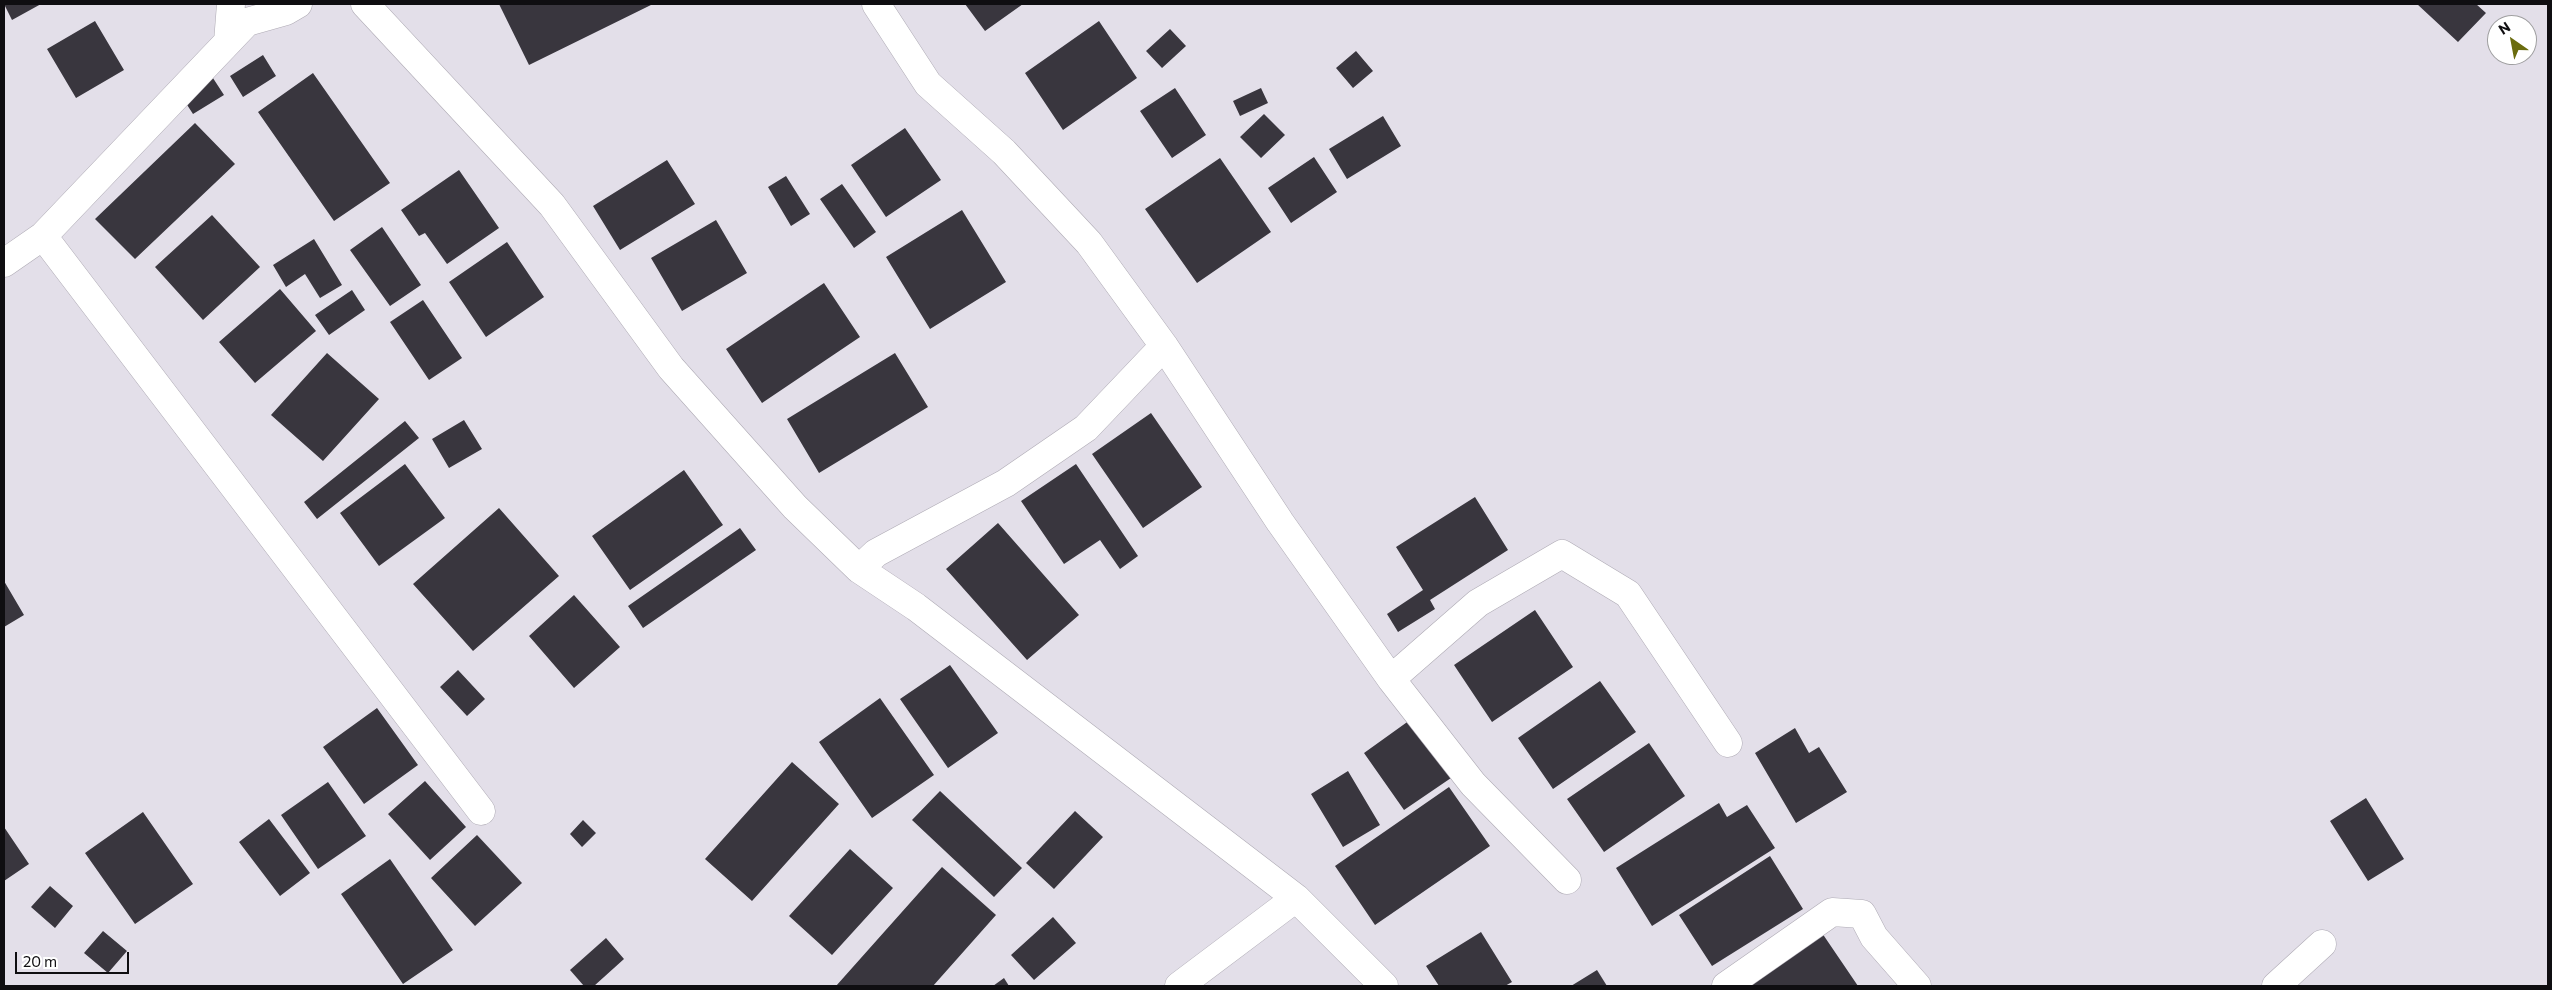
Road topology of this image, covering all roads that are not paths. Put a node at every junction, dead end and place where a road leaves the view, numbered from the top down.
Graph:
1 (231, 4) edge
2 (298, 4) edge
3 (365, 4) edge
4 (876, 4) edge
5 (228, 42) junction
6 (43, 236) junction
7 (4, 263) edge
8 (1164, 346) junction
9 (859, 569) junction
10 (1391, 679) junction
11 (1728, 743) dead end
12 (480, 811) dead end
13 (1568, 880) dead end
14 (1296, 898) junction
15 (2322, 944) dead end
16 (1179, 986) edge
17 (1384, 986) edge
18 (1726, 986) edge
19 (1918, 986) edge
20 (2276, 986) edge

1 - 5 street
2 - 5 street
3 - 9 street
4 - 8 street
5 - 6 street
6 - 7 street
6 - 12 street
8 - 9 street
8 - 10 street
9 - 14 street
10 - 11 street
10 - 13 street
14 - 16 street
14 - 17 street
15 - 20 street
18 - 19 street

